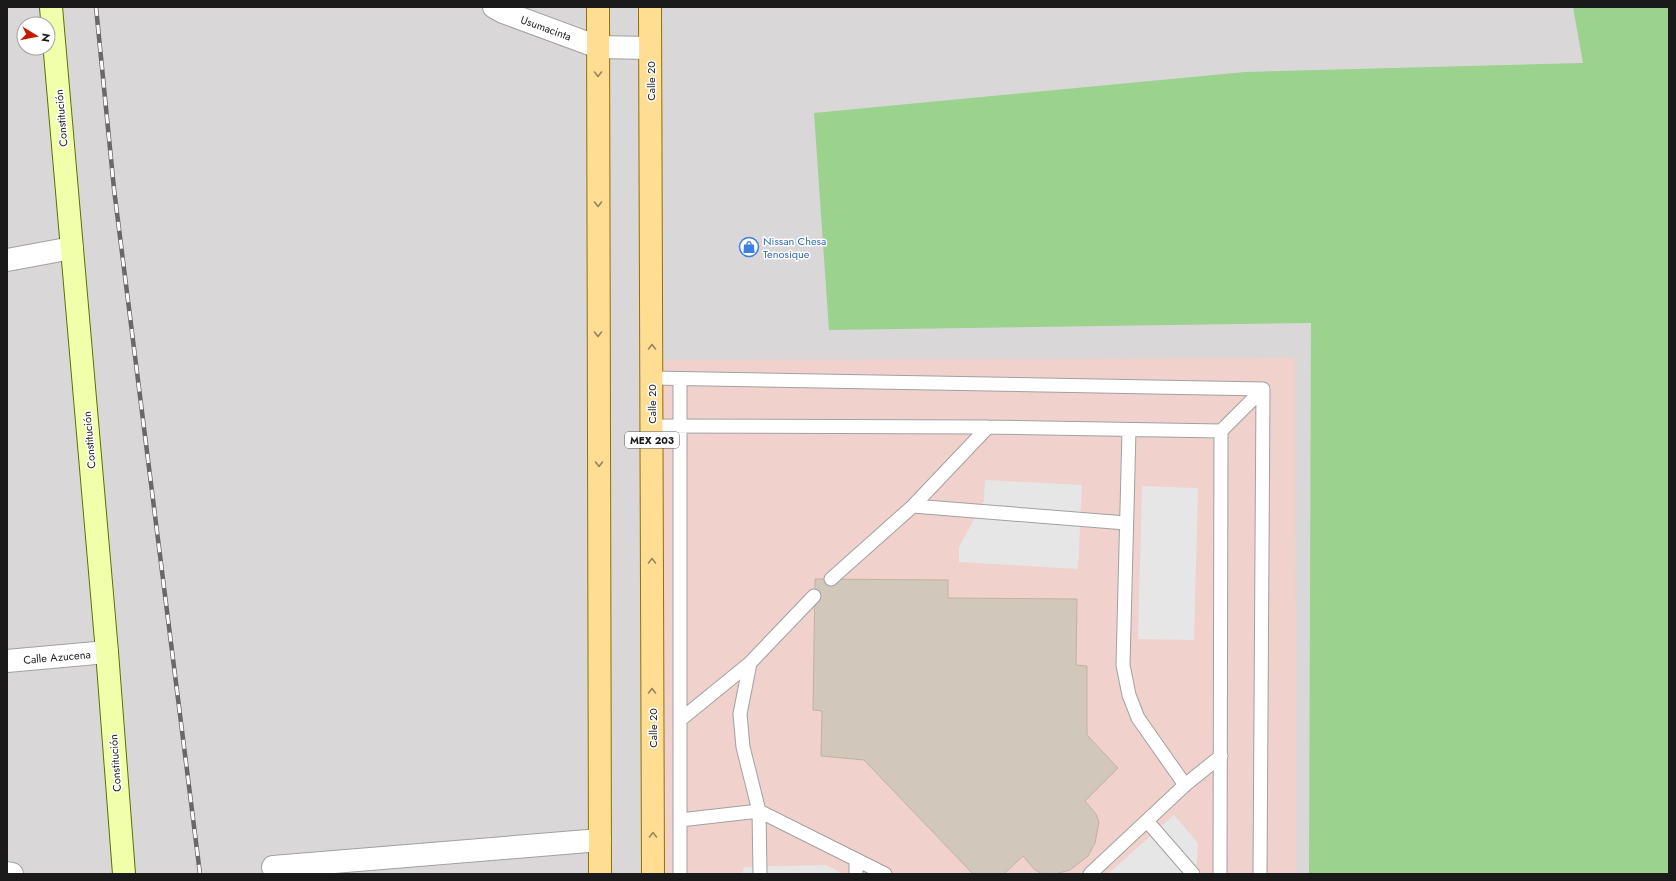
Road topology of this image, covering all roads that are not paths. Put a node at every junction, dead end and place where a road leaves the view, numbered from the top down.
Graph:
1 (51, 7) edge
2 (494, 7) edge
3 (598, 7) edge
4 (650, 7) edge
5 (598, 47) junction
6 (650, 48) junction
7 (72, 248) junction
8 (7, 260) edge
9 (652, 378) junction
10 (680, 379) junction
11 (1263, 389) junction
12 (652, 426) junction
13 (681, 427) junction
14 (988, 427) junction
15 (1129, 430) junction
16 (1221, 431) junction
17 (913, 506) junction
18 (1126, 523) junction
19 (831, 579) dead end
20 (814, 596) dead end
21 (107, 652) junction
22 (7, 661) edge
23 (750, 663) junction
24 (680, 720) junction
25 (1221, 756) junction
26 (1185, 785) junction
27 (759, 811) junction
28 (680, 820) junction
29 (1147, 821) junction
30 (600, 840) junction
31 (856, 860) junction
32 (273, 867) dead end
33 (7, 873) edge
34 (12, 874) edge
35 (124, 874) edge
36 (600, 874) edge
37 (653, 874) edge
38 (680, 874) edge
39 (760, 874) edge
40 (856, 874) edge
41 (885, 874) edge
42 (1090, 874) edge
43 (1193, 874) edge
44 (1220, 874) edge
45 (1260, 874) edge

1 - 7 main road, Constitución
2 - 5 street, Usumacinta
3 - 5 main road
4 - 6 main road, Calle 20 / MEX 203
5 - 6 street, Usumacinta
5 -> 30 main road
9 -> 6 main road, Calle 20 / MEX 203
7 - 8 street
7 - 21 main road, Constitución
9 - 10 lane
9 - 12 main road, Calle 20 / MEX 203
10 - 11 lane
10 - 13 lane
11 - 16 lane
11 - 45 lane
12 - 13 lane
37 -> 12 main road, Calle 20 / MEX 203
13 - 14 lane
13 - 24 lane
14 - 15 lane
14 - 17 lane
15 - 16 lane
15 - 18 lane
16 - 25 lane
17 - 18 lane
17 - 19 lane
18 - 26 lane
20 - 23 lane
21 - 22 street, Calle Azucena
21 - 35 main road, Constitución
23 - 24 lane
23 - 27 lane
24 - 28 lane
25 - 26 lane
25 - 44 lane
26 - 29 lane
27 - 28 lane
27 - 31 lane
27 - 39 lane
28 - 38 lane
29 - 42 lane
29 - 43 lane
30 - 32 street
30 - 36 main road
31 - 40 lane
31 - 41 lane
33 - 34 street

